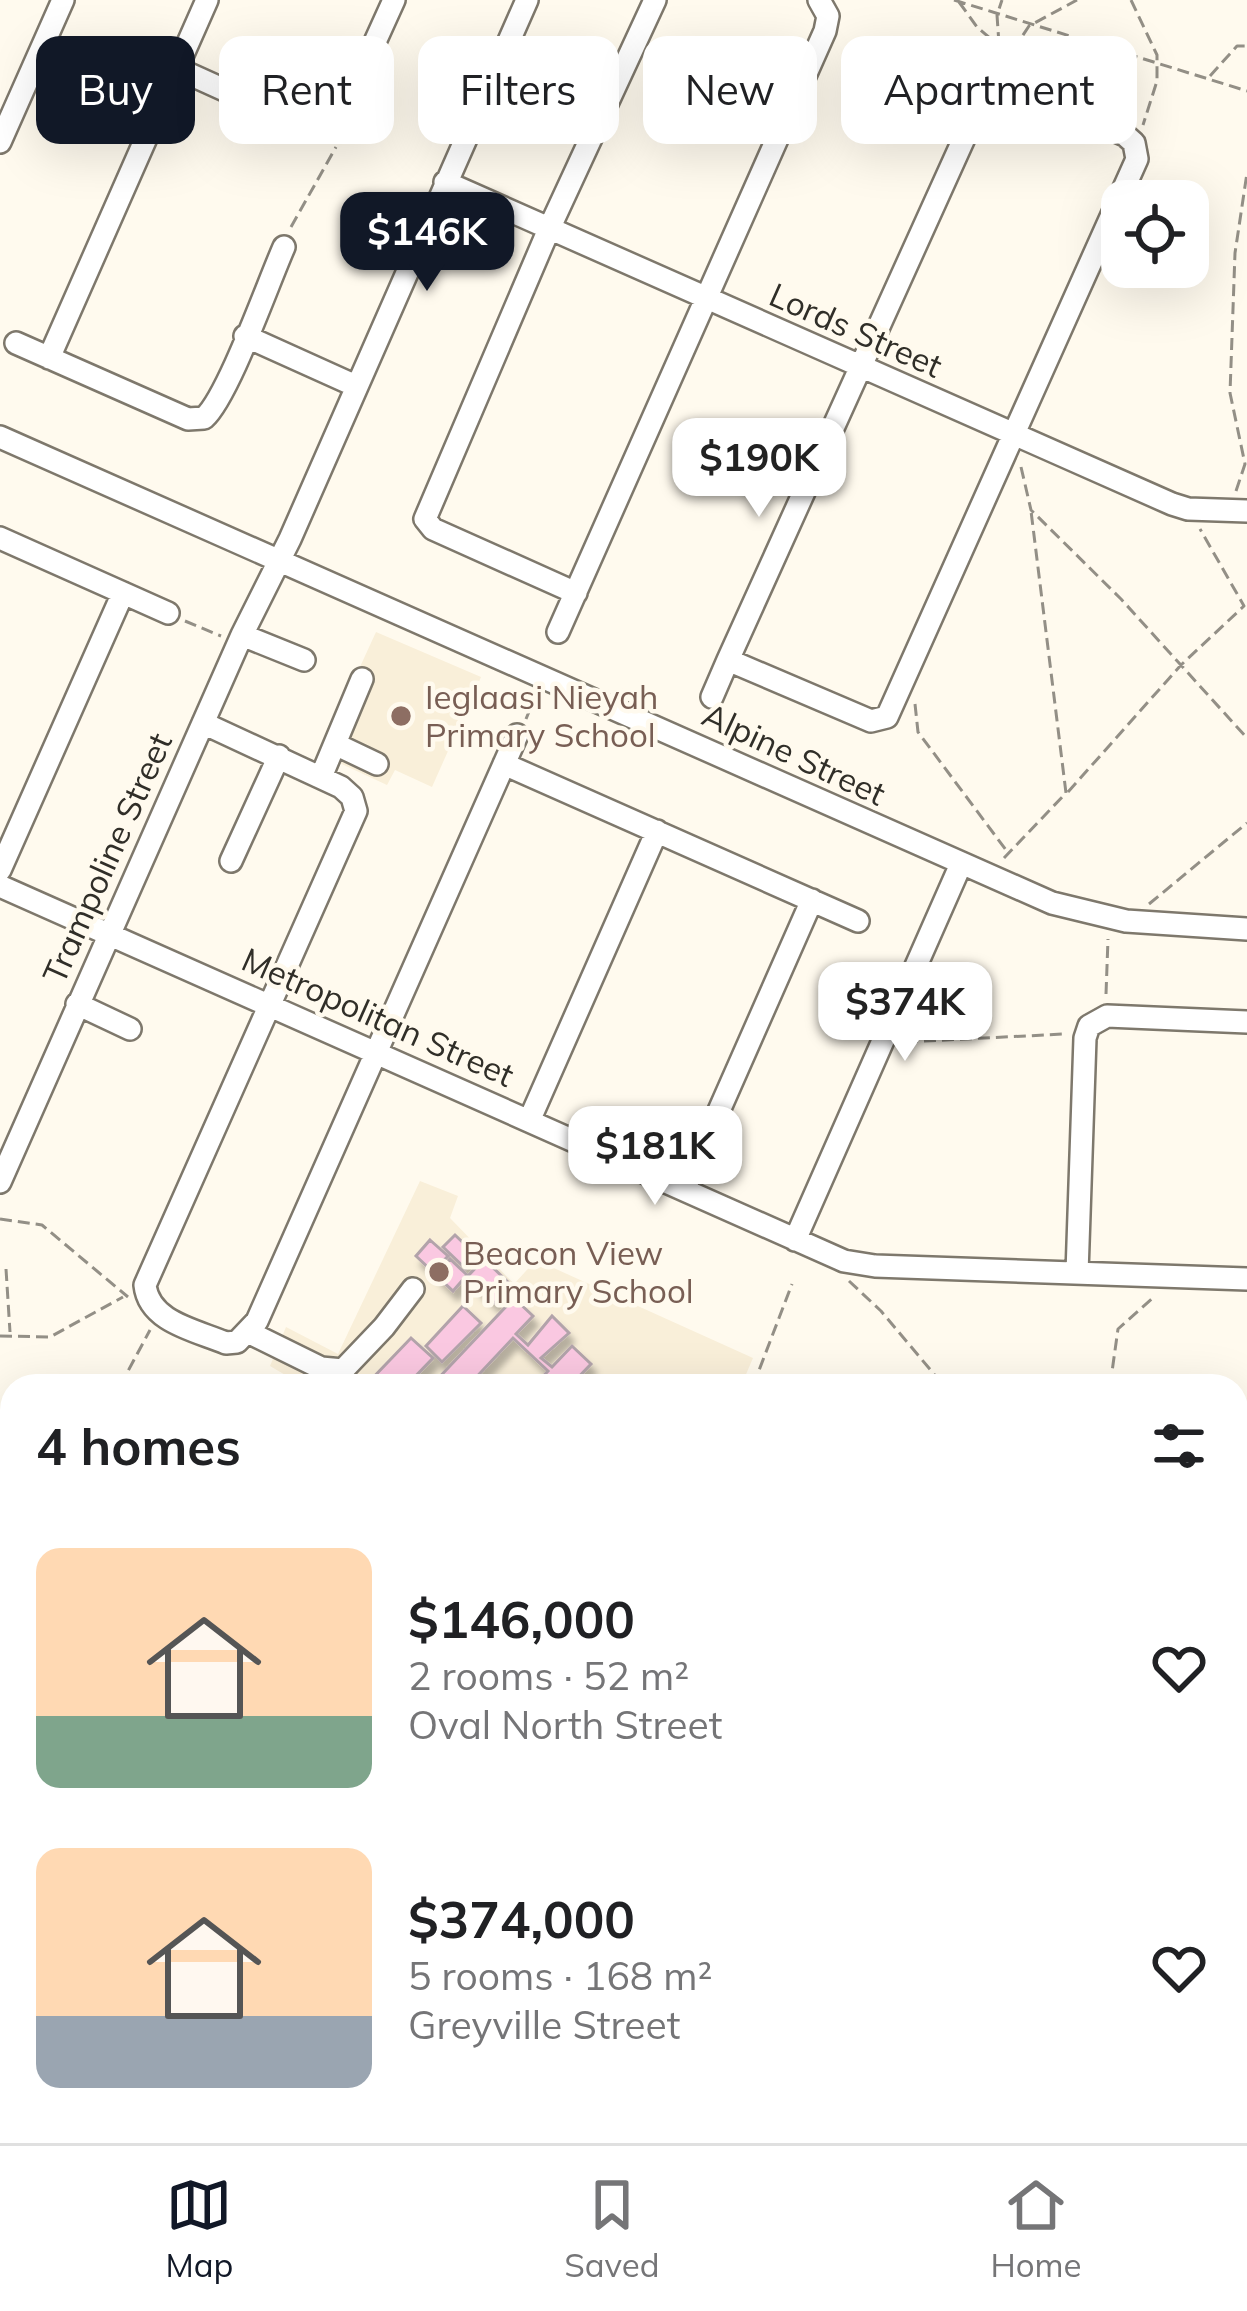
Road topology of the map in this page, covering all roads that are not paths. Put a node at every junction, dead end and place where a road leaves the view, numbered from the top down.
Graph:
1 (62, 0) edge
2 (207, 0) edge
3 (394, 0) edge
4 (527, 0) edge
5 (655, 0) edge
6 (819, 0) edge
7 (191, 36) edge
8 (195, 77) edge
9 (0, 142) edge
10 (143, 144) edge
11 (445, 182) junction
12 (549, 230) junction
13 (283, 243) road end
14 (705, 299) junction
15 (245, 336) junction
16 (16, 343) dead end
17 (50, 358) junction
18 (860, 368) junction
19 (356, 386) junction
20 (1014, 436) junction
21 (0, 437) edge
22 (1238, 511) edge
23 (0, 538) edge
24 (277, 562) junction
25 (123, 593) junction
26 (576, 593) junction
27 (170, 614) road end
28 (558, 632) dead end
29 (233, 636) junction
30 (304, 660) dead end
31 (728, 660) junction
32 (362, 679) dead end
33 (712, 697) dead end
34 (203, 723) junction
35 (519, 733) road end
36 (335, 744) junction
37 (278, 756) junction
38 (377, 764) dead end
39 (504, 764) junction
40 (321, 777) junction
41 (657, 831) junction
42 (231, 861) dead end
43 (961, 864) junction
44 (0, 871) edge
45 (0, 886) edge
46 (812, 900) junction
47 (858, 921) dead end
48 (1247, 929) edge
49 (108, 935) junction
50 (77, 1004) junction
51 (271, 1006) junction
52 (1247, 1022) edge
53 (130, 1029) dead end
54 (374, 1052) junction
55 (529, 1121) junction
56 (0, 1182) edge
57 (684, 1190) junction
58 (795, 1240) junction
59 (1247, 1269) edge
60 (1077, 1273) junction
61 (1247, 1279) edge
62 (413, 1289) dead end
63 (250, 1333) junction

1 - 9 street
2 - 7 street
3 - 8 street
4 - 11 street, Trampoline Street
5 - 12 street
6 - 14 street
10 - 17 street
11 - 12 street, Lords Street
11 - 19 street, Trampoline Street
12 - 14 street, Lords Street
12 - 26 street
13 - 15 street
14 - 18 street, Lords Street
14 - 26 street
15 - 17 street
15 - 19 street
16 - 17 street
18 - 20 street, Lords Street
18 - 20 street
18 - 31 street
19 - 24 street, Trampoline Street
20 - 22 street, Lords Street
20 - 31 street
21 - 24 street, Alpine Street
23 - 25 street
24 - 29 street, Trampoline Street
24 - 43 street, Alpine Street
25 - 27 street
25 - 44 street
26 - 28 street
29 - 30 street
29 - 34 street, Trampoline Street
31 - 33 street
32 - 36 street
34 - 37 street
34 - 49 street, Trampoline Street
35 - 39 street
36 - 38 street
36 - 40 street
37 - 40 street
37 - 42 street
39 - 41 street
39 - 54 street
40 - 51 street
41 - 46 street
41 - 55 street
43 - 48 street, Alpine Street
43 - 58 street
45 - 49 street, Metropolitan Street
46 - 47 street
46 - 57 street
49 - 50 street, Trampoline Street
49 - 51 street, Metropolitan Street
50 - 53 street
50 - 56 street, Trampoline Street
51 - 54 street, Metropolitan Street
51 - 63 street
52 - 60 street
54 - 55 street, Metropolitan Street
54 - 63 street
55 - 57 street, Metropolitan Street
57 - 58 street, Metropolitan Street
58 - 60 street, Metropolitan Street
59 - 61 street
60 - 61 street, Metropolitan Street
62 - 63 street

